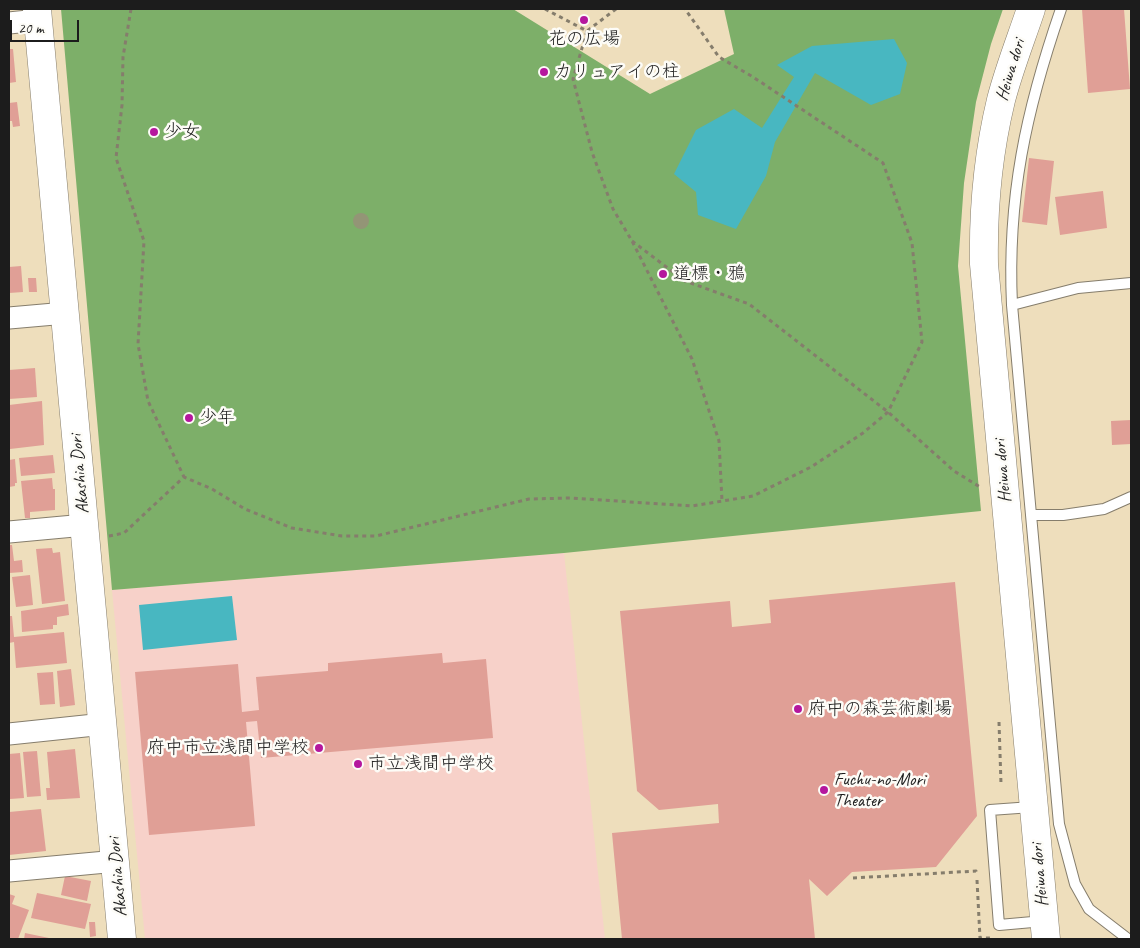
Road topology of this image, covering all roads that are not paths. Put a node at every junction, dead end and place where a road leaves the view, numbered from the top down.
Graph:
1 (1031, 9) edge
2 (1061, 9) edge
3 (38, 14) edge
4 (9, 23) edge
5 (1131, 283) edge
6 (1012, 305) junction
7 (66, 313) junction
8 (9, 318) edge
9 (1131, 496) edge
10 (1031, 515) junction
11 (9, 532) edge
12 (86, 533) junction
13 (104, 724) junction
14 (9, 734) edge
15 (1034, 807) junction
16 (117, 861) junction
17 (9, 871) edge
18 (1046, 930) edge
19 (122, 939) edge
20 (1128, 939) edge

1 - 15 street, Heiwa dori
2 - 6 lane
3 - 4 street
3 - 7 street, Akashia Dori
5 - 6 lane
6 - 10 lane
7 - 8 street
7 - 12 street, Akashia Dori
9 - 10 lane
10 - 20 lane
11 - 12 street
12 - 13 street, Akashia Dori
13 - 14 street
13 - 16 street, Akashia Dori
15 - 18 street, Heiwa dori
15 - 18 lane
16 - 17 street
16 - 19 street, Akashia Dori

